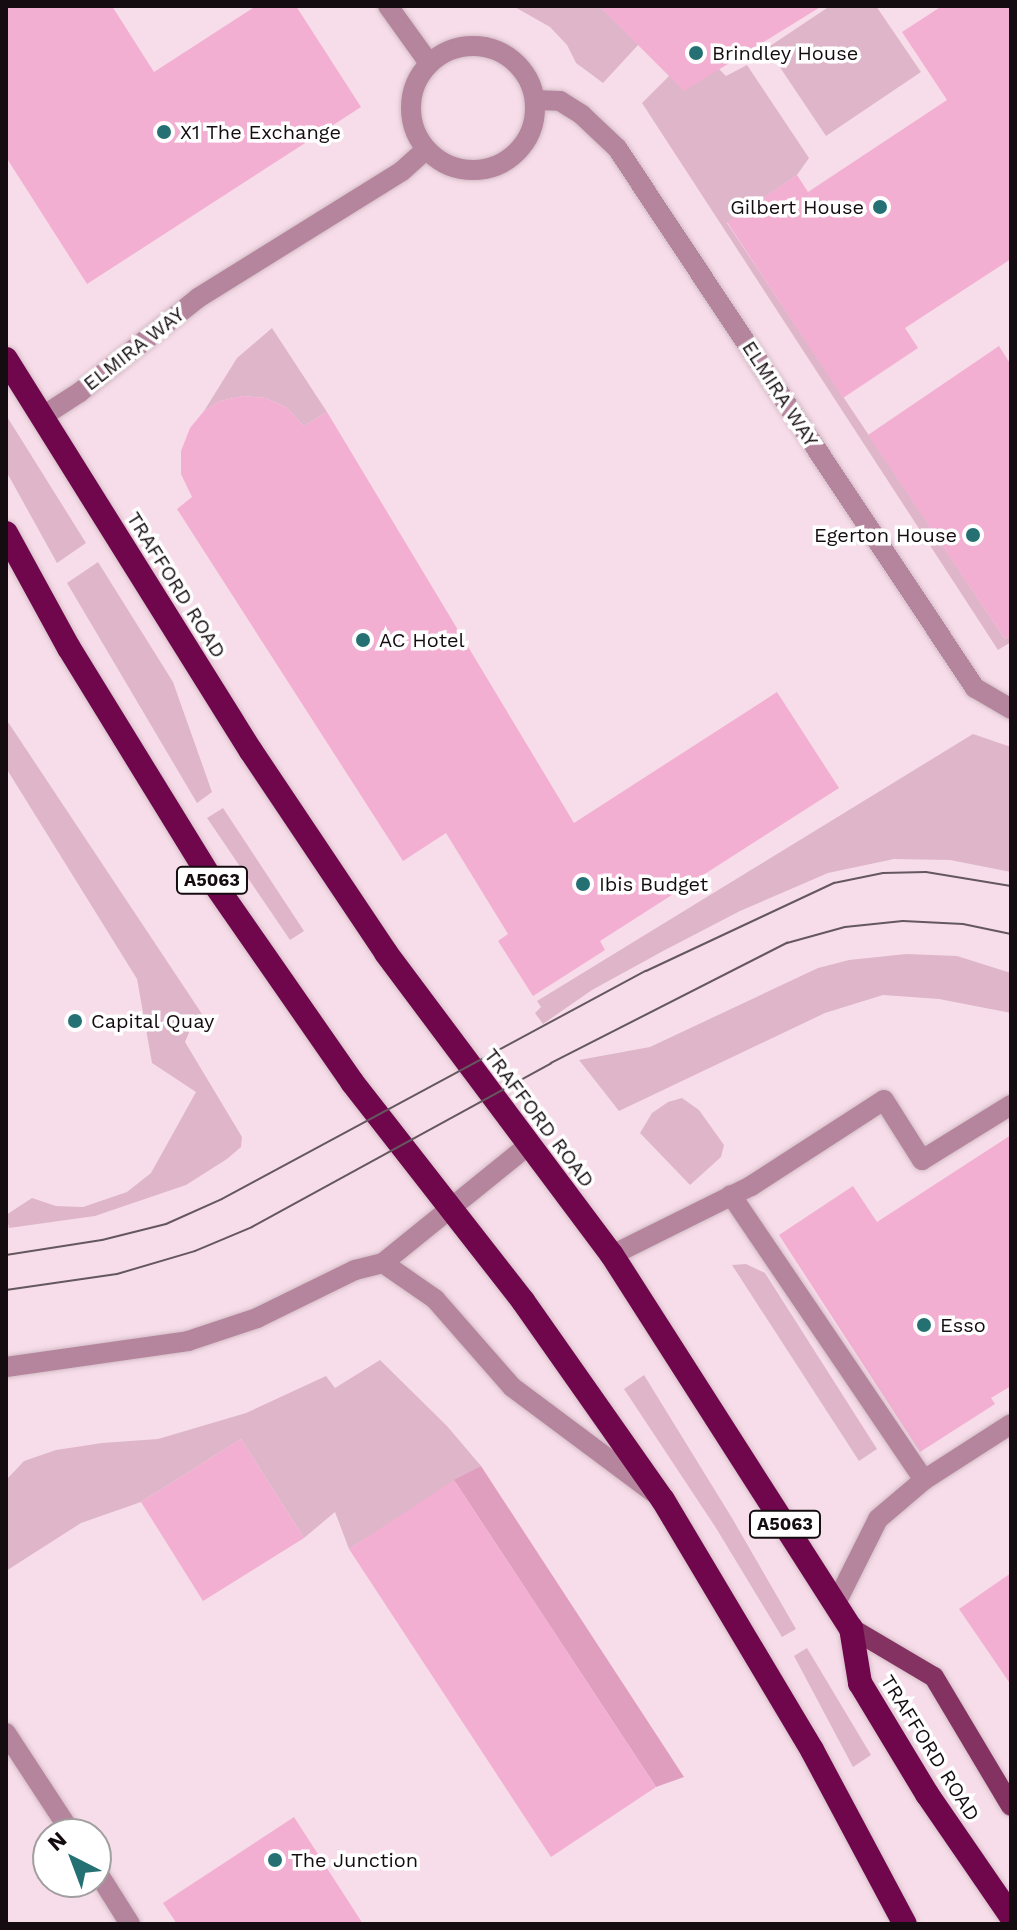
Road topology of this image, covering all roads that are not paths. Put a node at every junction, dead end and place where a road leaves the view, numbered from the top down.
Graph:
1 (388, 6) edge
2 (429, 63) junction
3 (535, 100) junction
4 (425, 150) junction
5 (6, 359) edge
6 (43, 416) junction
7 (6, 533) edge
8 (1011, 709) edge
9 (1011, 1105) edge
10 (530, 1144) junction
11 (731, 1195) junction
12 (449, 1208) junction
13 (612, 1255) junction
14 (383, 1263) junction
15 (6, 1367) edge
16 (1011, 1424) edge
17 (924, 1480) junction
18 (663, 1500) junction
19 (836, 1603) junction
20 (851, 1628) junction
21 (6, 1733) edge
22 (1011, 1806) edge
23 (62, 1818) edge
24 (112, 1895) edge
25 (1011, 1916) edge
26 (130, 1924) edge
27 (905, 1924) edge

1 - 2 street
2 - 3 street
2 - 4 street
3 - 4 street
3 - 8 street, ELMIRA WAY
4 - 6 street, ELMIRA WAY
5 - 6 highway, TRAFFORD ROAD / A5063
6 - 10 highway, TRAFFORD ROAD / A5063
7 - 12 highway, A5063
9 - 11 street
10 - 12 street
10 - 13 highway, TRAFFORD ROAD / A5063
11 - 13 street
11 - 17 street
12 - 14 street
12 - 18 highway, A5063
13 - 19 highway, TRAFFORD ROAD / A5063
14 - 15 street
14 - 18 street
16 - 17 street
17 - 19 street
18 - 27 highway, A5063
19 - 20 highway, TRAFFORD ROAD / A5063
20 - 22 main road, A5063
20 - 25 highway, TRAFFORD ROAD / A5063
21 - 23 street
24 - 26 street

